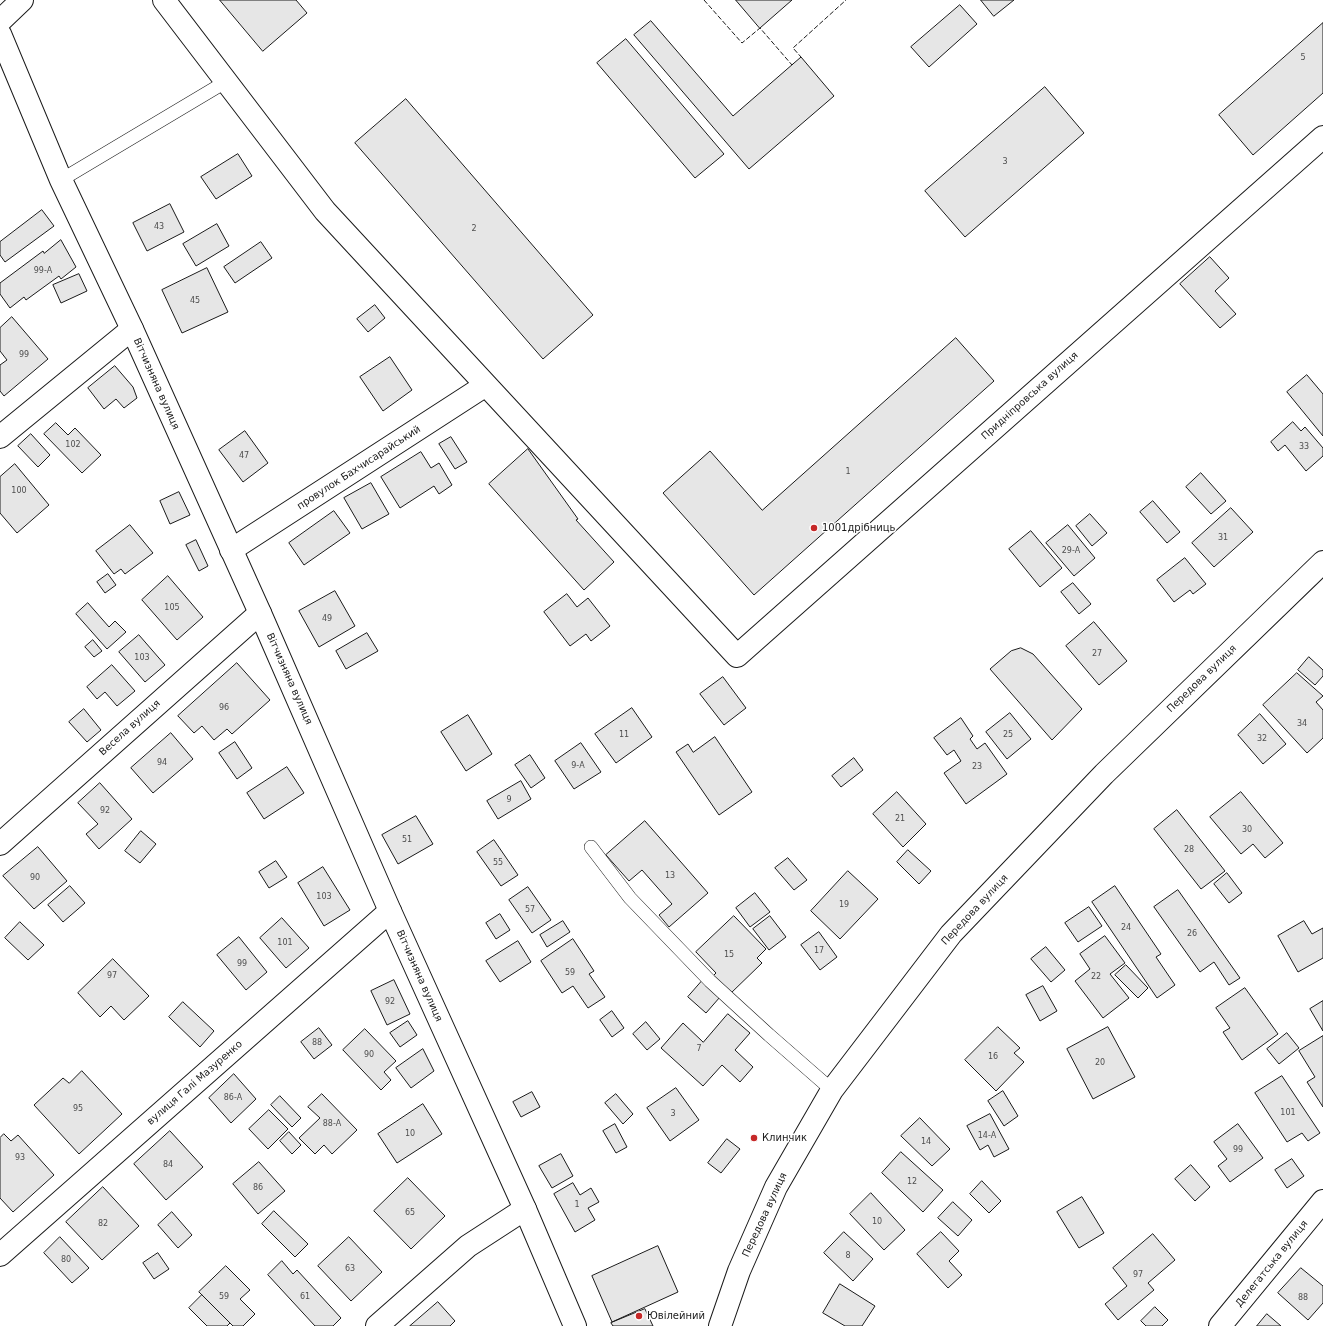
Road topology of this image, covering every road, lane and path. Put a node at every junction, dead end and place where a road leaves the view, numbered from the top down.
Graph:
1 (22, 0) edge
2 (164, 0) edge
3 (0, 21) edge
4 (0, 34) edge
5 (227, 81) junction
6 (1323, 137) edge
7 (61, 180) junction
8 (132, 329) junction
9 (486, 386) junction
10 (0, 437) edge
11 (231, 550) junction
12 (1323, 562) edge
13 (260, 613) junction
14 (0, 844) edge
15 (591, 847) dead end
16 (390, 910) junction
17 (832, 1090) junction
18 (1323, 1201) edge
19 (525, 1209) junction
20 (0, 1255) edge
21 (377, 1326) edge
22 (575, 1326) edge
23 (720, 1326) edge
24 (1220, 1326) edge

1 - 3 street
2 - 5 street
4 - 7 street, Вітчизняна вулиця
5 - 7 lane
5 - 9 street
6 - 9 street, Придніпровська вулиця
7 - 8 street, Вітчизняна вулиця
8 - 10 street
8 - 11 street, Вітчизняна вулиця
9 - 11 street, провулок Бахчисарайський
11 - 13 street, Вітчизняна вулиця
12 - 17 street, Передова вулиця
13 - 14 street, Весела вулиця
13 - 16 street, Вітчизняна вулиця
15 - 17 lane
16 - 19 street, Вітчизняна вулиця
16 - 20 street, вулиця Галі Мазуренко
17 - 23 street, Передова вулиця
18 - 24 street, Делегатська вулиця
19 - 21 street
19 - 22 street, Вітчизняна вулиця

